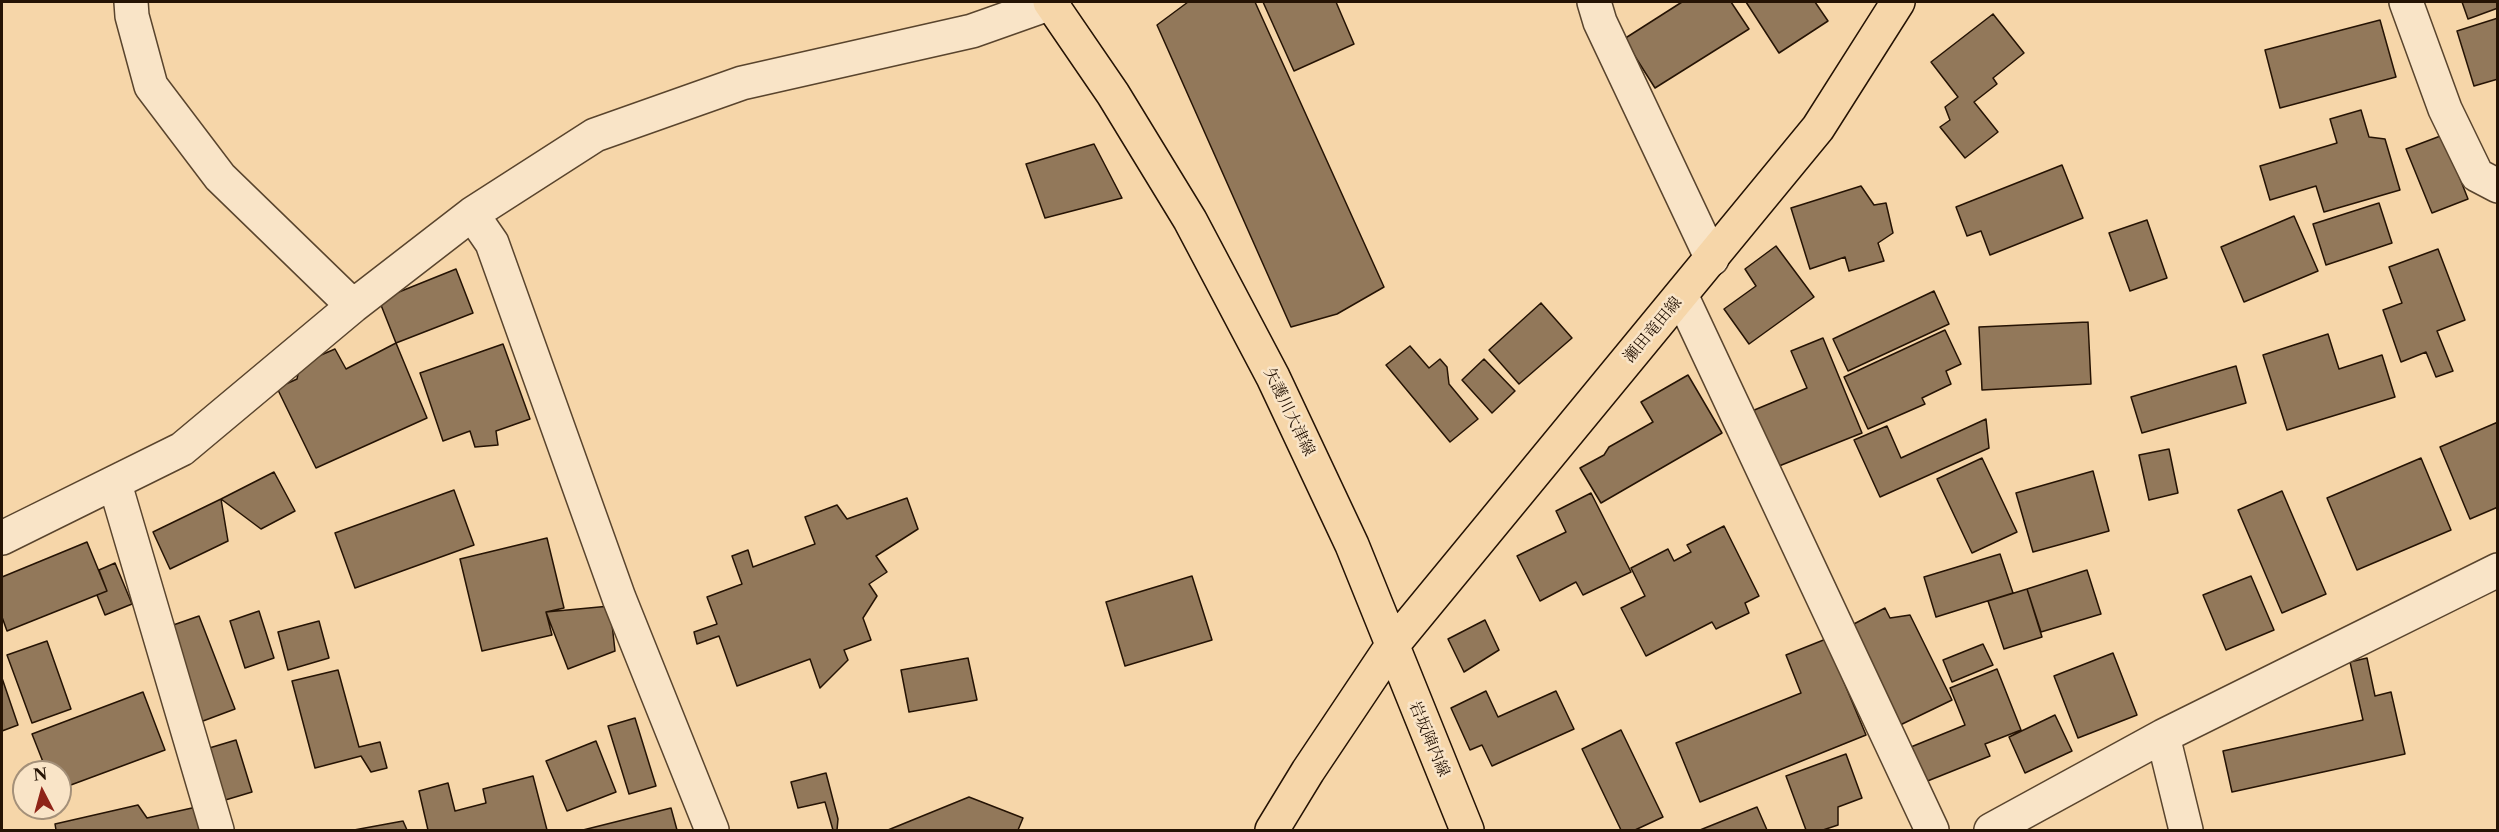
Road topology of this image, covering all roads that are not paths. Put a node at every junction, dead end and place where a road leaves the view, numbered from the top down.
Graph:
1 (131, 2) edge
2 (1052, 2) edge
3 (1594, 2) edge
4 (1898, 2) edge
5 (2406, 2) edge
6 (2498, 186) edge
7 (472, 214) junction
8 (1712, 259) junction
9 (1682, 297) junction
10 (353, 306) junction
11 (115, 484) junction
12 (2, 538) edge
13 (2498, 570) edge
14 (1391, 646) junction
15 (2163, 736) junction
16 (217, 831) edge
17 (712, 831) edge
18 (1272, 831) edge
19 (1467, 831) edge
20 (1932, 831) edge
21 (1991, 831) edge
22 (2186, 831) edge

1 - 10 street
2 - 7 street
2 - 14 main road, 矢護川大津線
3 - 8 street
4 - 8 main road, 瀬田竜田線
5 - 6 street
7 - 10 street
7 - 17 street
8 - 9 main road, 瀬田竜田線
9 - 14 main road, 瀬田竜田線
9 - 20 street
10 - 11 street
11 - 12 street
11 - 16 street
13 - 15 street
14 - 18 main road
14 - 19 main road, 岩坂陣内線
15 - 21 street
15 - 22 street

